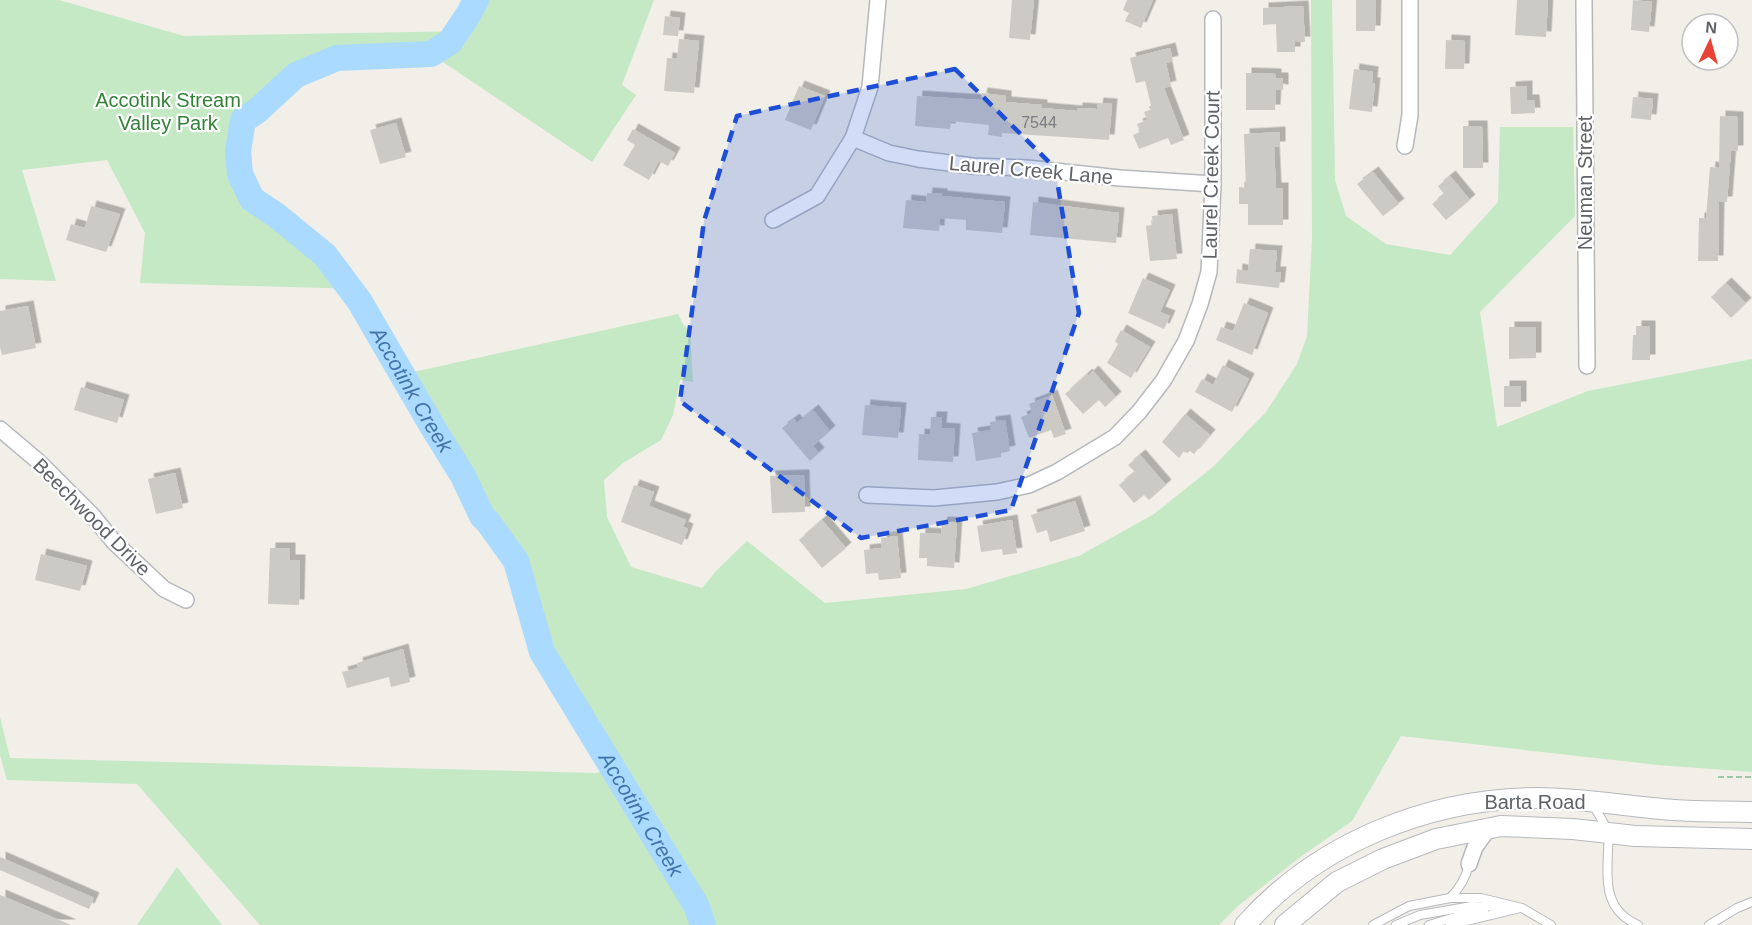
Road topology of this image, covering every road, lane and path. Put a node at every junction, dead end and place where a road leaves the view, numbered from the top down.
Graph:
1 (878, 0) edge
2 (1410, 0) edge
3 (1584, 0) edge
4 (1213, 19) dead end
5 (853, 138) junction
6 (1405, 146) dead end
7 (1213, 184) junction
8 (773, 220) dead end
9 (1587, 366) dead end
10 (0, 429) edge
11 (867, 495) dead end
12 (186, 600) dead end
13 (1719, 777) dead end
14 (1752, 777) edge
15 (1591, 802) junction
16 (1752, 812) edge
17 (1488, 829) junction
18 (1609, 833) junction
19 (1752, 839) edge
20 (1469, 864) joint
21 (1450, 898) junction
22 (1752, 902) edge
23 (1522, 908) junction
24 (1245, 925) edge
25 (1285, 925) edge
26 (1373, 925) edge
27 (1396, 925) edge
28 (1429, 925) edge
29 (1450, 925) edge
30 (1551, 925) edge
31 (1638, 925) edge
32 (1709, 925) edge

1 - 5 street
2 - 6 street
3 - 9 street, Neuman Street
4 - 7 street, Laurel Creek Court
5 - 7 street, Laurel Creek Lane
5 - 8 street
7 - 11 street, Laurel Creek Court
10 - 12 street, Beechwood Drive
13 - 14 path
15 - 16 street, Barta Road
15 - 18 lane
15 - 24 street, Barta Road
17 - 18 street, Barta Road
17 - 20 street
17 - 25 street, Barta Road
18 - 19 street, Barta Road
18 - 31 lane
20 - 21 lane
21 - 23 lane
21 - 26 lane
22 - 32 lane
23 - 27 lane
23 - 28 lane
23 - 29 lane
23 - 30 lane

